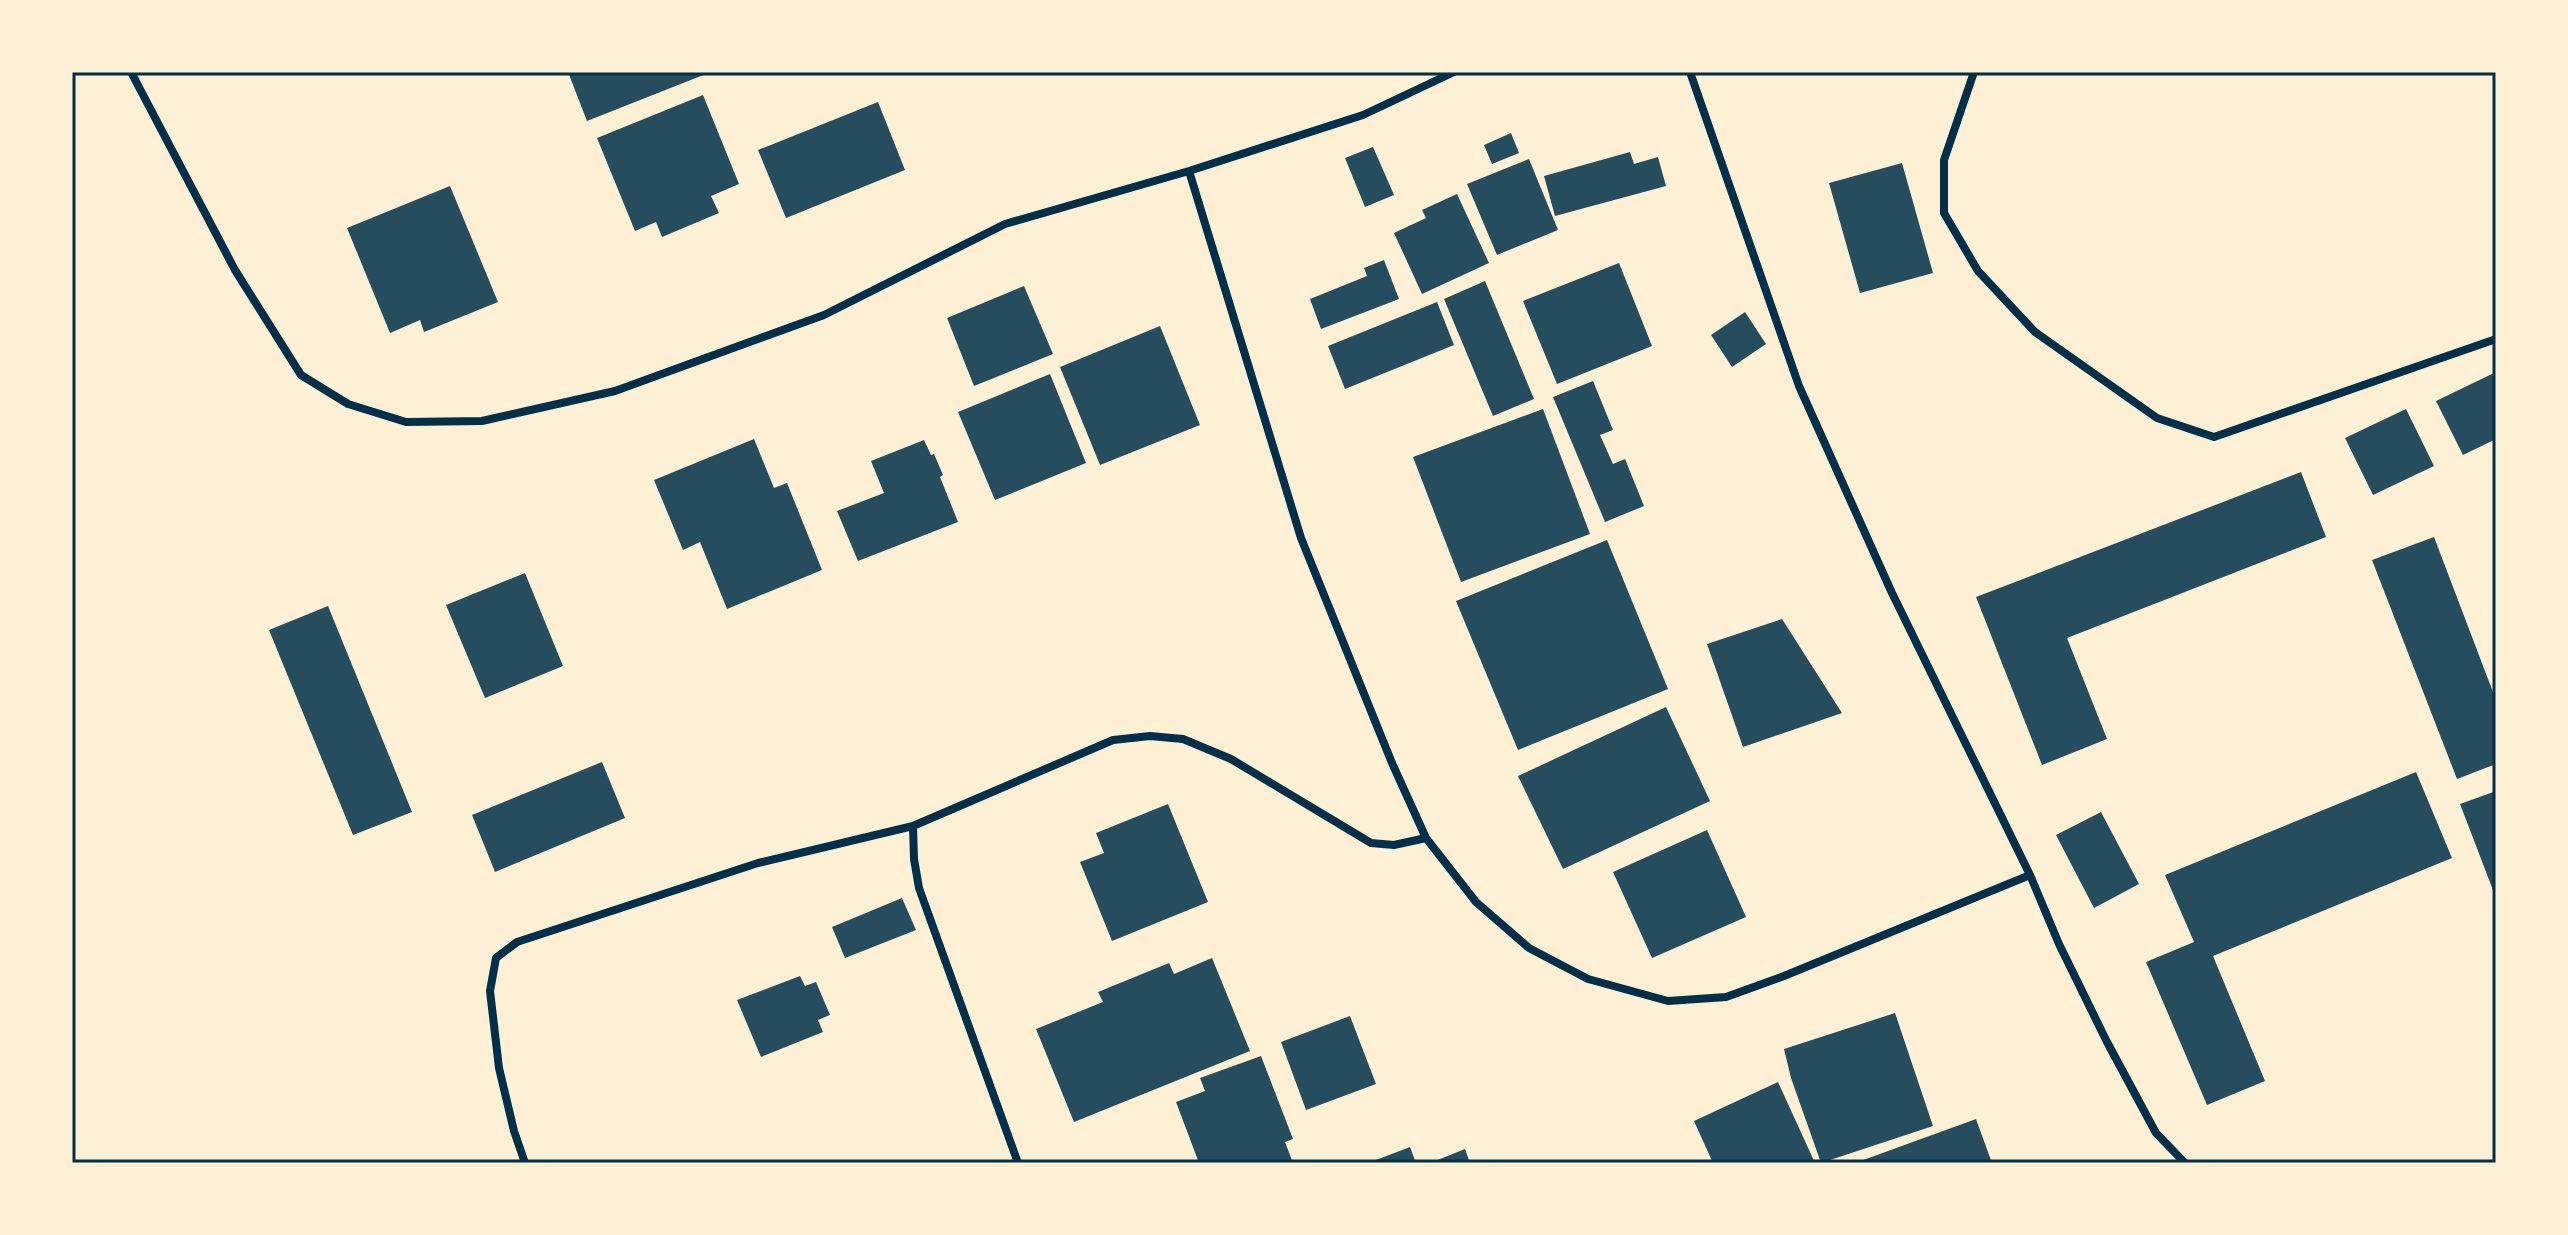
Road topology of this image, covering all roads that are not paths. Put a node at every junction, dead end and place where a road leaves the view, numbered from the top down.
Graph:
1 (131, 72) edge
2 (1454, 72) edge
3 (1690, 72) edge
4 (1974, 72) edge
5 (1189, 171) junction
6 (2496, 339) edge
7 (913, 826) junction
8 (1426, 838) junction
9 (2030, 875) junction
10 (525, 1163) edge
11 (1018, 1163) edge
12 (2185, 1163) edge

1 - 5 street
2 - 5 street
3 - 9 street
4 - 6 street
5 - 8 street
7 - 8 street
7 - 10 street
7 - 11 street
8 - 9 street
9 - 12 street

